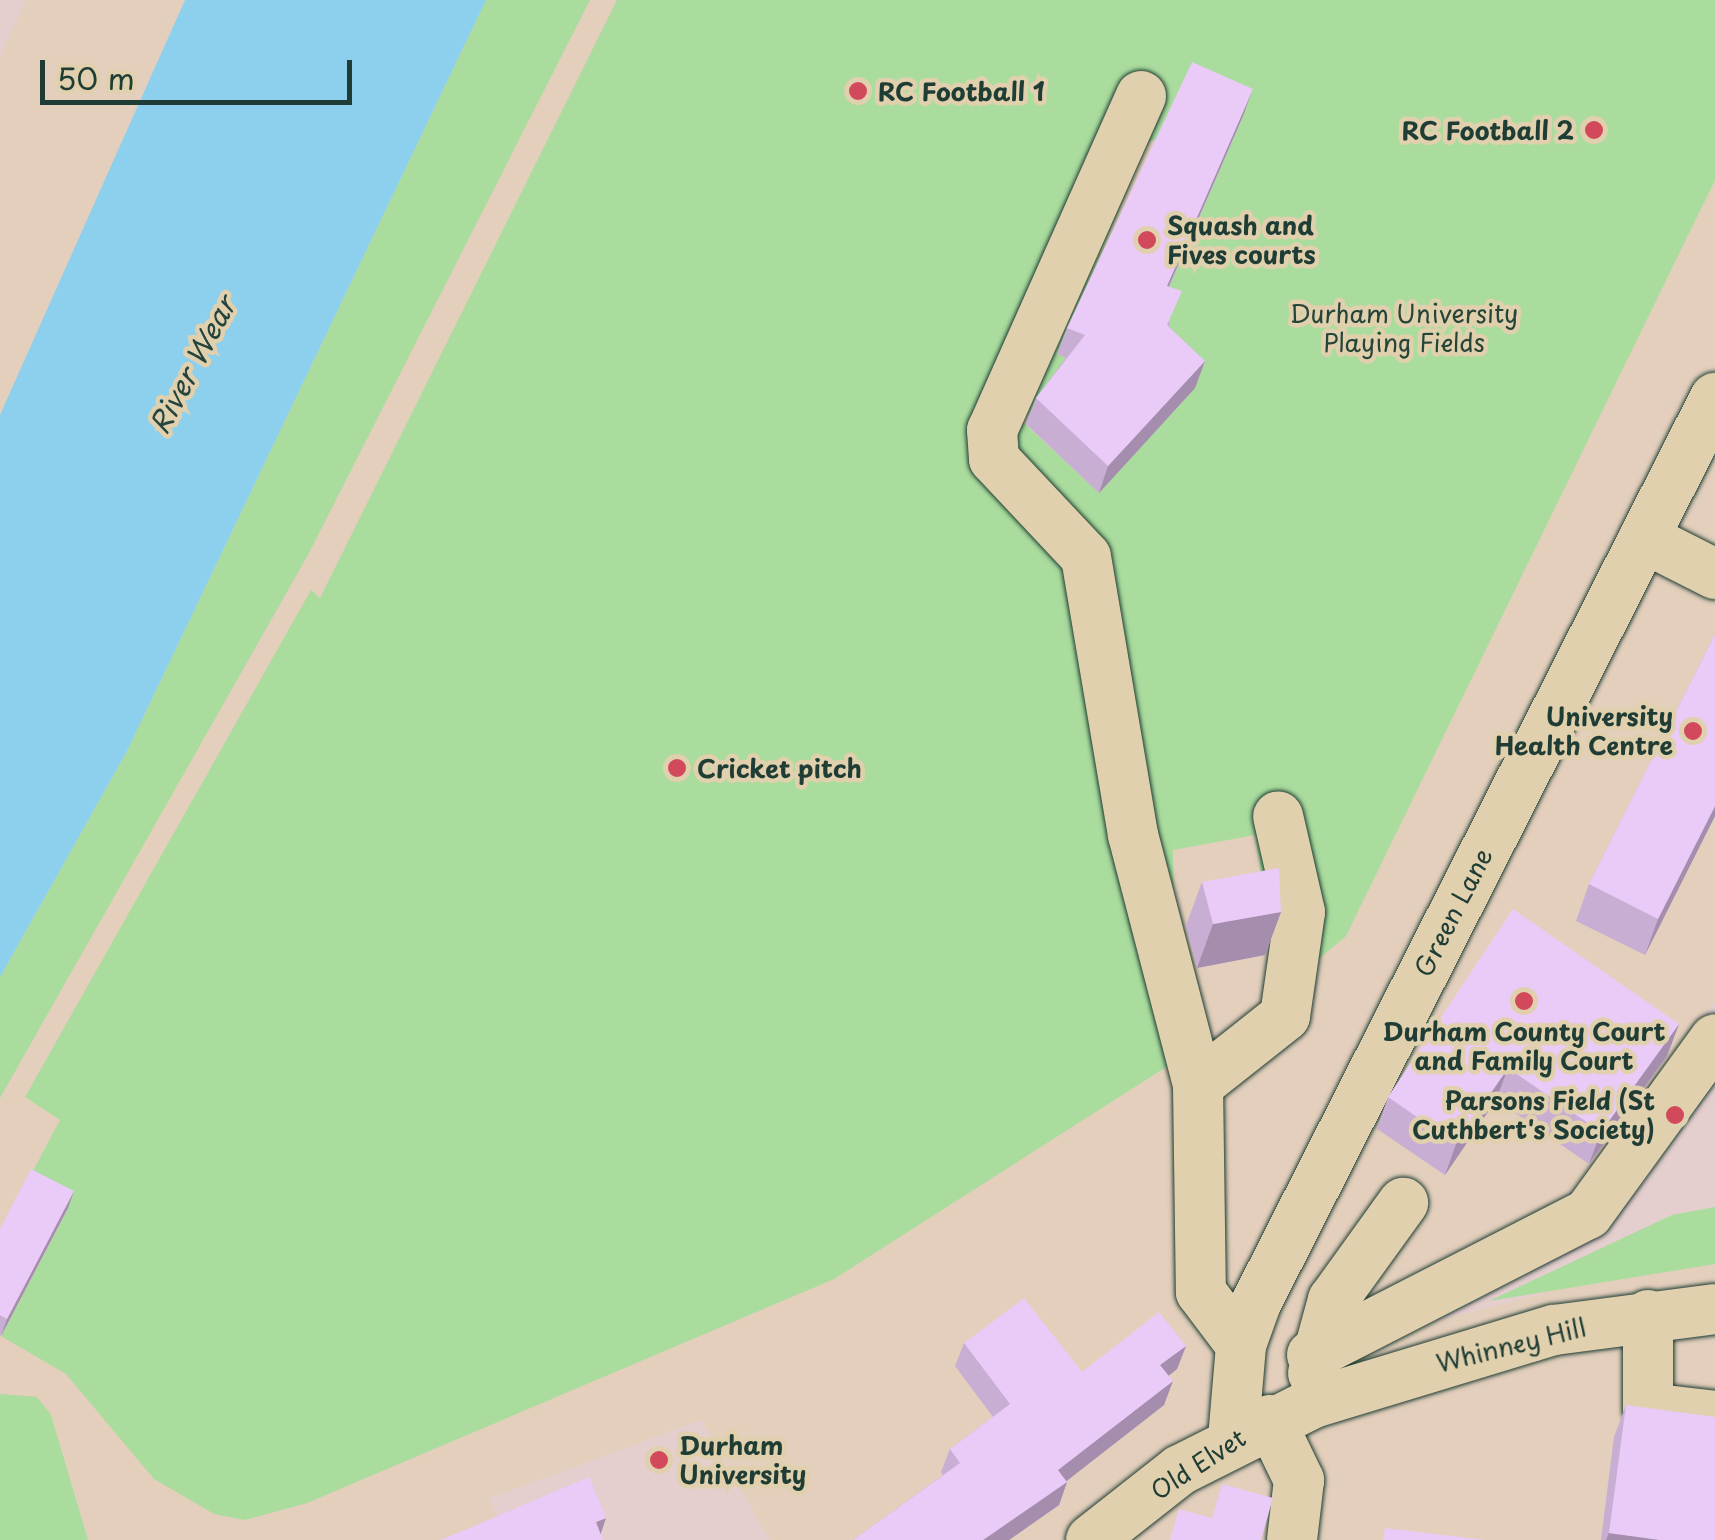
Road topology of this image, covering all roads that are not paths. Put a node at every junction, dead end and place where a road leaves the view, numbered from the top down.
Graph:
1 (1141, 96) dead end
2 (1709, 426) edge
3 (1644, 538) junction
4 (1715, 574) edge
5 (1278, 816) dead end
6 (1715, 1039) edge
7 (1198, 1085) junction
8 (1403, 1202) dead end
9 (1715, 1309) edge
10 (1648, 1315) junction
11 (1241, 1345) junction
12 (1282, 1404) junction
13 (1715, 1416) edge
14 (1096, 1538) edge
15 (1292, 1540) edge

1 - 7 street
2 - 3 street, Green Lane
3 - 4 street
3 - 11 street, Green Lane
5 - 7 street
6 - 12 street
7 - 11 street
8 - 12 street
9 - 10 street, Whinney Hill
10 - 12 street, Whinney Hill
10 - 13 street
11 - 12 street, Green Lane
12 - 14 street, Old Elvet
12 - 15 street

